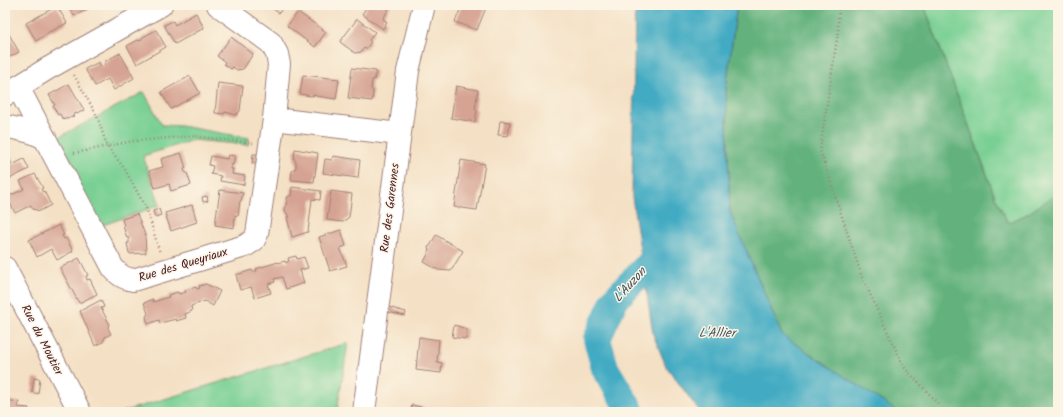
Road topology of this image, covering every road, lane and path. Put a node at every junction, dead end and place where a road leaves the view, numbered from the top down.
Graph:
1 (162, 5) edge
2 (218, 5) edge
3 (424, 5) edge
4 (839, 5) edge
5 (65, 59) junction
6 (12, 91) edge
7 (274, 119) junction
8 (5, 126) edge
9 (399, 134) junction
10 (270, 144) junction
11 (107, 146) junction
12 (50, 148) junction
13 (5, 268) edge
14 (164, 270) junction
15 (80, 412) edge
16 (364, 412) edge
17 (946, 412) edge

1 - 5 street, Rue des Queyriaux
2 - 7 street, Rue des Queyriaux
3 - 9 street, Rue des Garennes
4 - 17 path
5 - 6 street, Rue des Queyriaux
5 - 11 path
6 - 12 street, Rue des Queyriaux
7 - 9 street
7 - 10 street, Rue des Queyriaux
8 - 12 street
9 - 16 street, Rue des Garennes
10 - 11 path
10 - 14 street, Rue des Queyriaux
11 - 12 path
11 - 14 path
12 - 14 street, Rue des Queyriaux
13 - 15 street, Rue du Moutier

